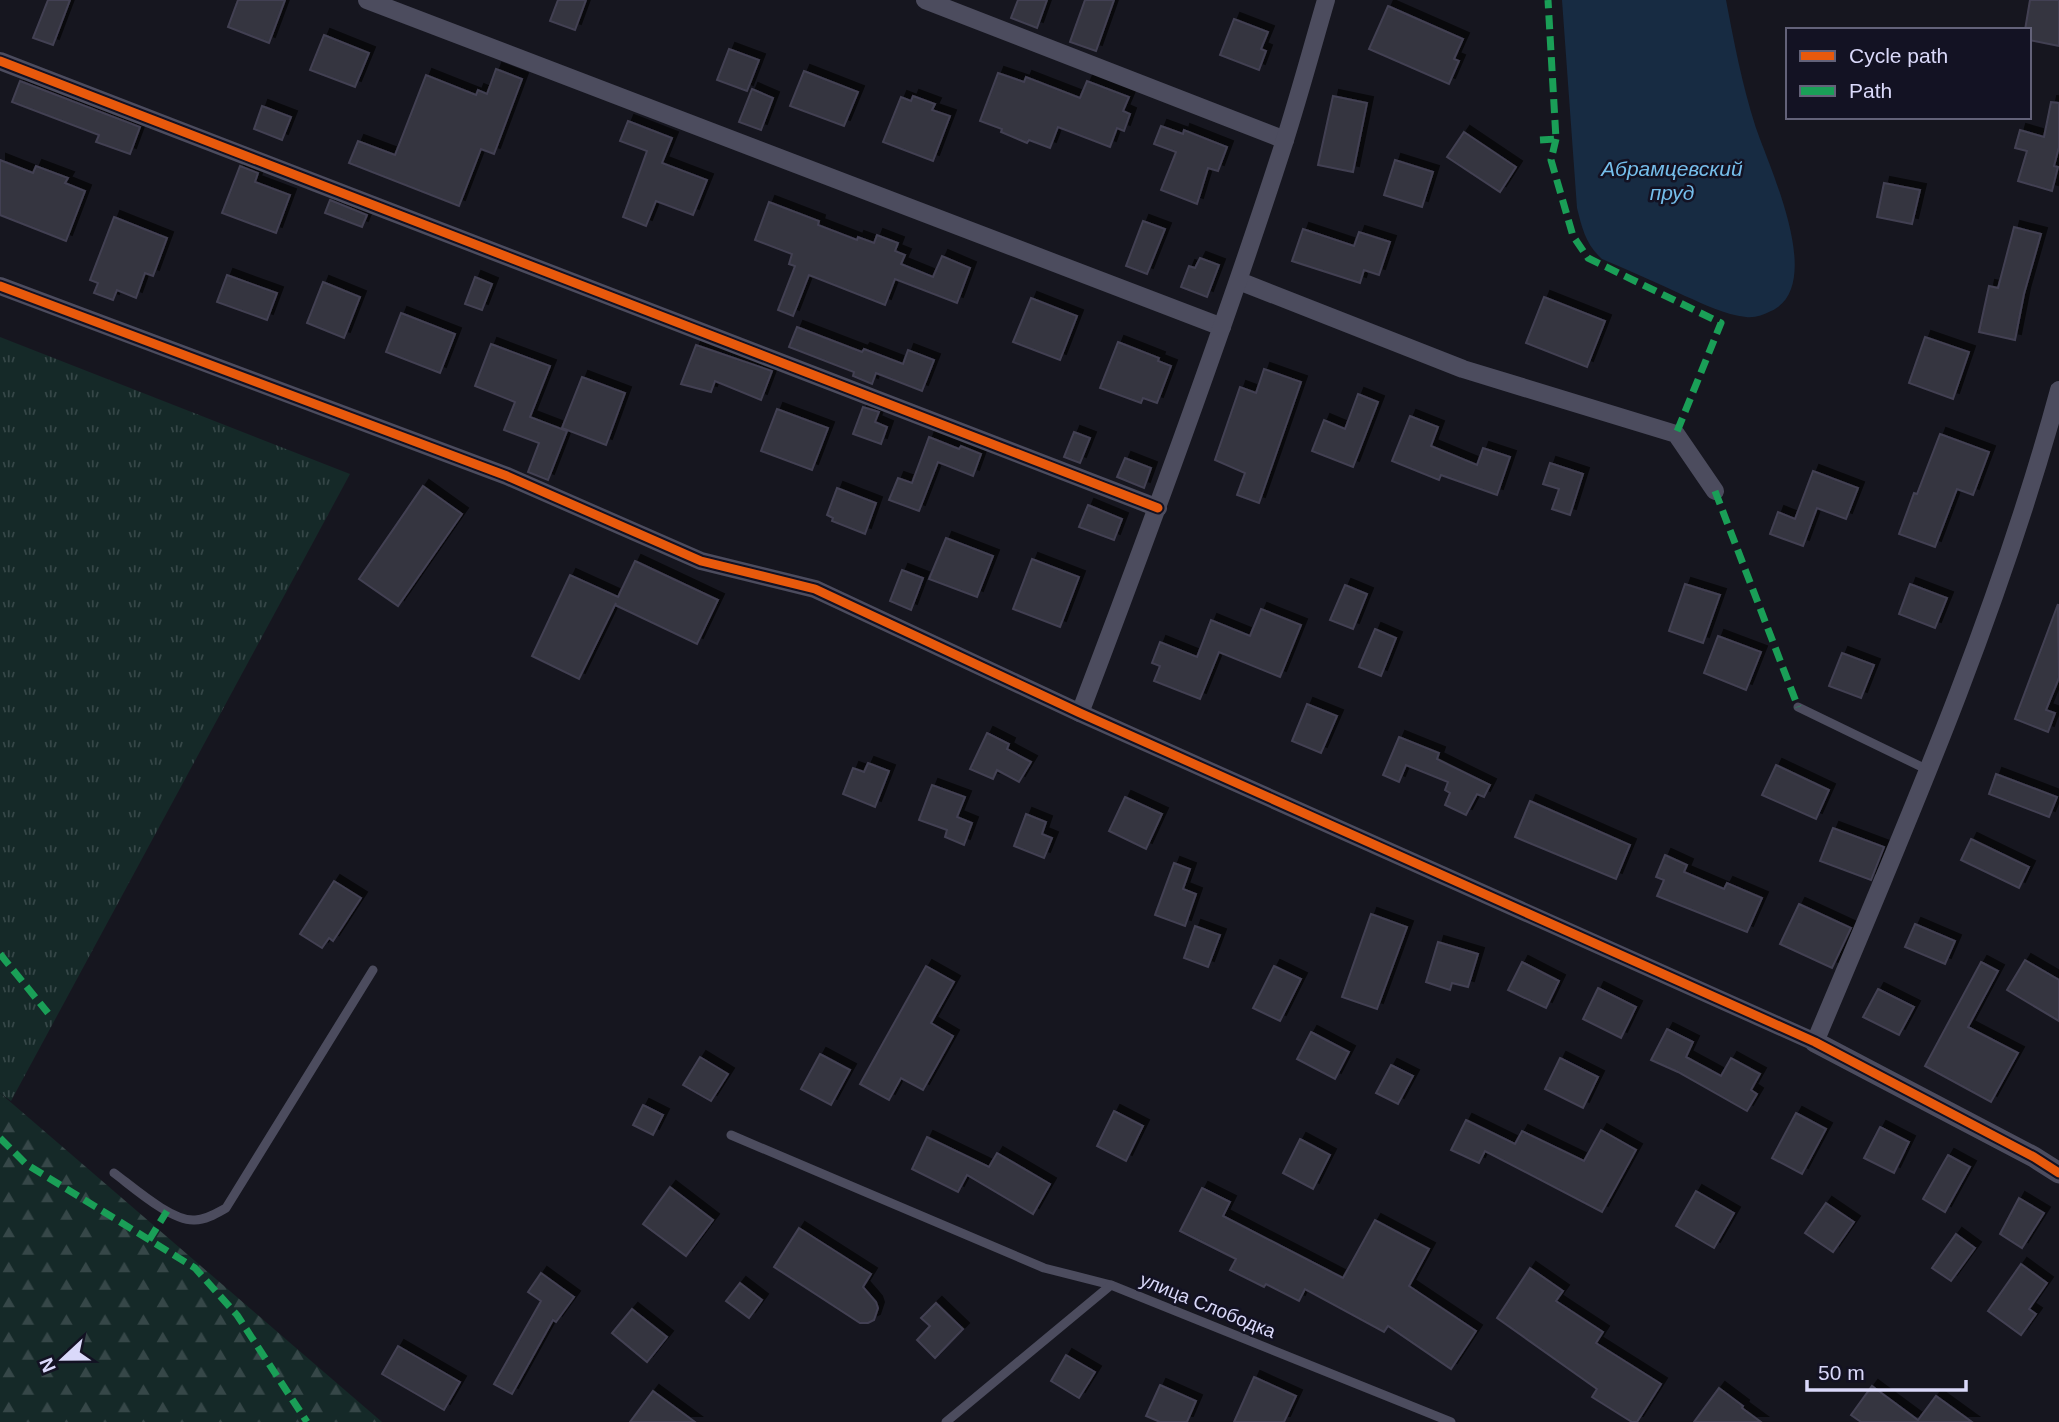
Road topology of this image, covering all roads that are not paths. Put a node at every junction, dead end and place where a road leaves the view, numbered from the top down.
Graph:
1 (367, 0) edge
2 (925, 0) edge
3 (1326, 0) edge
4 (0, 61) edge
5 (1285, 140) junction
6 (1238, 281) junction
7 (0, 286) edge
8 (1222, 327) junction
9 (2059, 390) edge
10 (1716, 491) dead end
11 (1158, 508) junction
12 (1798, 707) dead end
13 (1080, 713) junction
14 (1930, 770) junction
15 (373, 970) dead end
16 (1815, 1042) junction
17 (731, 1135) dead end
18 (114, 1173) dead end
19 (2059, 1173) edge
20 (1111, 1285) junction
21 (946, 1422) edge
22 (1451, 1422) edge

1 - 8 street
2 - 5 street
3 - 5 street
4 - 11 street
5 - 6 street
6 - 8 street
6 - 10 street
7 - 13 street
8 - 11 street
9 - 14 street
11 - 13 street
12 - 14 lane
13 - 16 street
14 - 16 street
15 - 18 lane
16 - 19 street
17 - 20 lane
20 - 21 lane, улица Слободка
20 - 22 lane, улица Слободка

